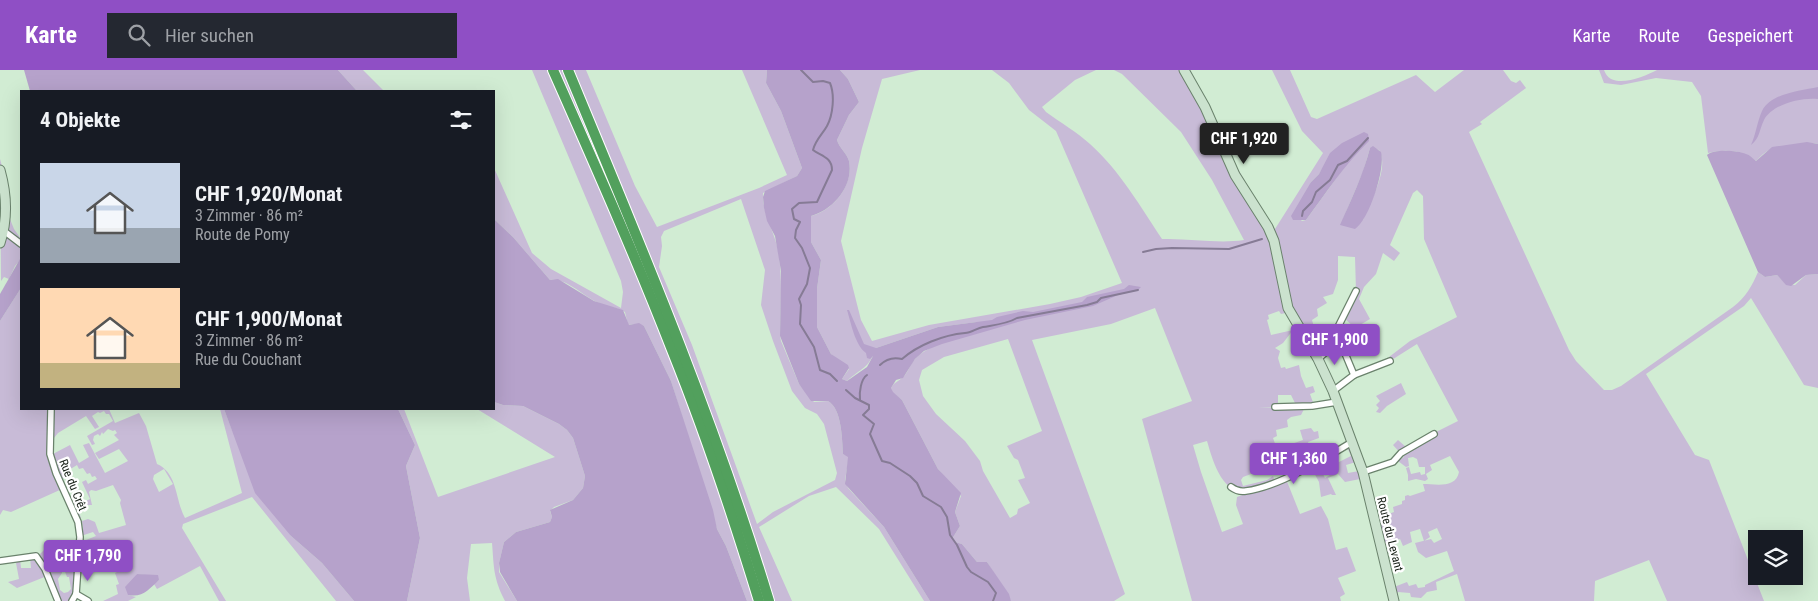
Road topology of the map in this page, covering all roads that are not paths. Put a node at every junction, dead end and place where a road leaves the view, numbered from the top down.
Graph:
1 (553, 70) edge
2 (568, 70) edge
3 (1184, 70) edge
4 (0, 170) edge
5 (3, 229) edge
6 (0, 243) edge
7 (20, 243) edge
8 (1356, 291) dead end
9 (1331, 341) junction
10 (1318, 359) junction
11 (1390, 361) dead end
12 (1354, 375) junction
13 (1334, 391) junction
14 (1337, 402) junction
15 (1275, 407) dead end
16 (51, 410) edge
17 (1434, 434) dead end
18 (1352, 442) junction
19 (1363, 472) junction
20 (1231, 487) dead end
21 (0, 561) edge
22 (76, 594) junction
23 (58, 601) edge
24 (72, 601) edge
25 (88, 601) edge
26 (759, 601) edge
27 (770, 601) edge
28 (1394, 601) edge

1 - 26 highway
2 - 27 highway
3 - 10 street, Route du Levant
4 - 5 street
5 - 6 street
5 - 7 street
8 - 9 street
9 - 10 street
9 - 12 street
10 - 13 street, Route du Levant
11 - 12 street
12 - 13 street
13 - 14 street, Route du Levant
14 - 15 street
14 - 18 street, Route du Levant
16 - 22 street, Rue du Crêt
17 - 19 street
18 - 19 street, Route du Levant
18 - 20 street
19 - 28 street, Route du Levant
21 - 23 street
22 - 24 street
22 - 25 street

